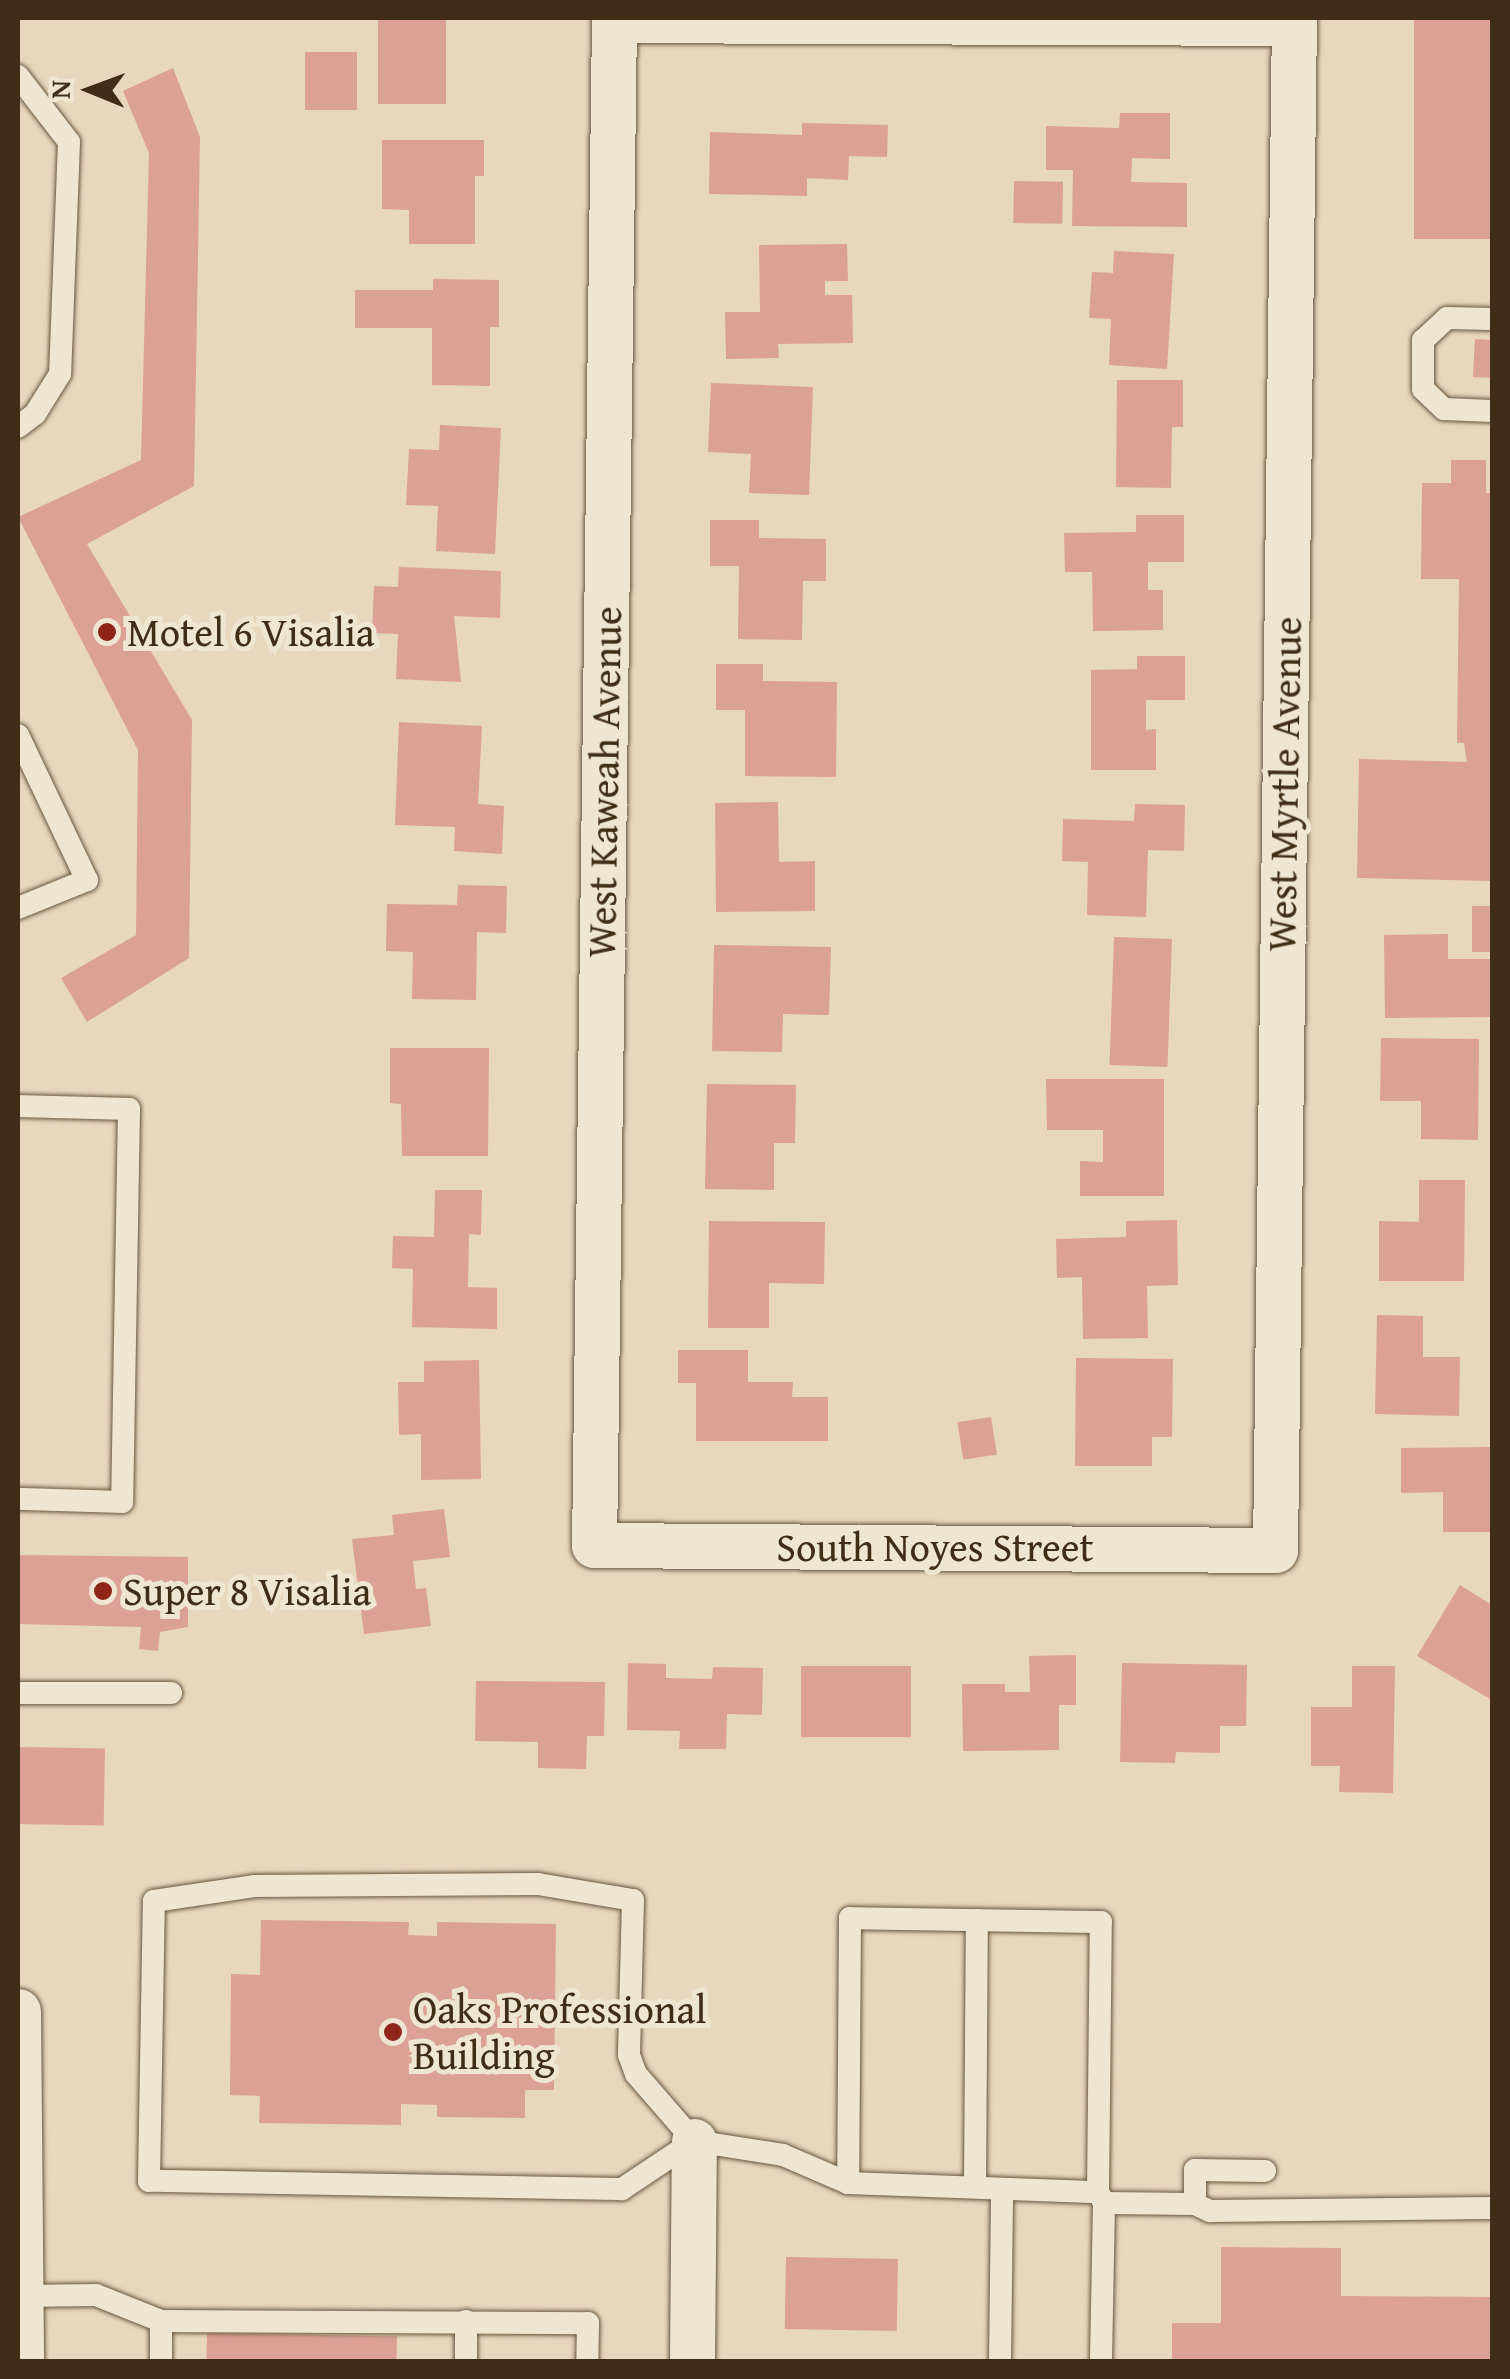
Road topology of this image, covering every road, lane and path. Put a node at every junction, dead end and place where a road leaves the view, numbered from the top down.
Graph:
1 (614, 20) edge
2 (1294, 20) edge
3 (18, 76) edge
4 (1492, 318) edge
5 (1492, 411) edge
6 (18, 428) edge
7 (18, 735) edge
8 (18, 908) edge
9 (18, 1106) edge
10 (18, 1499) edge
11 (594, 1545) joint
12 (1275, 1550) joint
13 (18, 1693) edge
14 (170, 1693) dead end
15 (977, 1920) junction
16 (18, 2011) edge
17 (694, 2140) junction
18 (1265, 2171) dead end
19 (848, 2183) junction
20 (975, 2187) junction
21 (1002, 2191) junction
22 (1101, 2198) junction
23 (1195, 2204) junction
24 (1492, 2208) edge
25 (21, 2296) junction
26 (161, 2321) junction
27 (466, 2321) junction
28 (21, 2362) edge
29 (161, 2362) edge
30 (466, 2362) edge
31 (587, 2362) edge
32 (692, 2362) edge
33 (1000, 2362) edge
34 (1102, 2362) edge

1 - 2 street
1 - 11 street, West Kaweah Avenue
2 - 12 street, West Myrtle Avenue
3 - 6 lane
4 - 5 lane
7 - 8 lane
9 - 10 lane
11 - 12 street, South Noyes Street
13 - 14 lane
15 - 19 lane
15 - 20 lane
15 - 22 lane
16 - 25 street
17 - 17 lane
17 - 19 lane
17 - 32 street
18 - 23 lane
19 - 20 lane
20 - 21 lane
21 - 22 lane
21 - 33 lane
22 - 23 lane
22 - 34 lane
23 - 24 lane
25 - 26 lane
25 - 28 street
26 - 27 lane
26 - 29 lane
27 - 30 lane
27 - 31 lane

